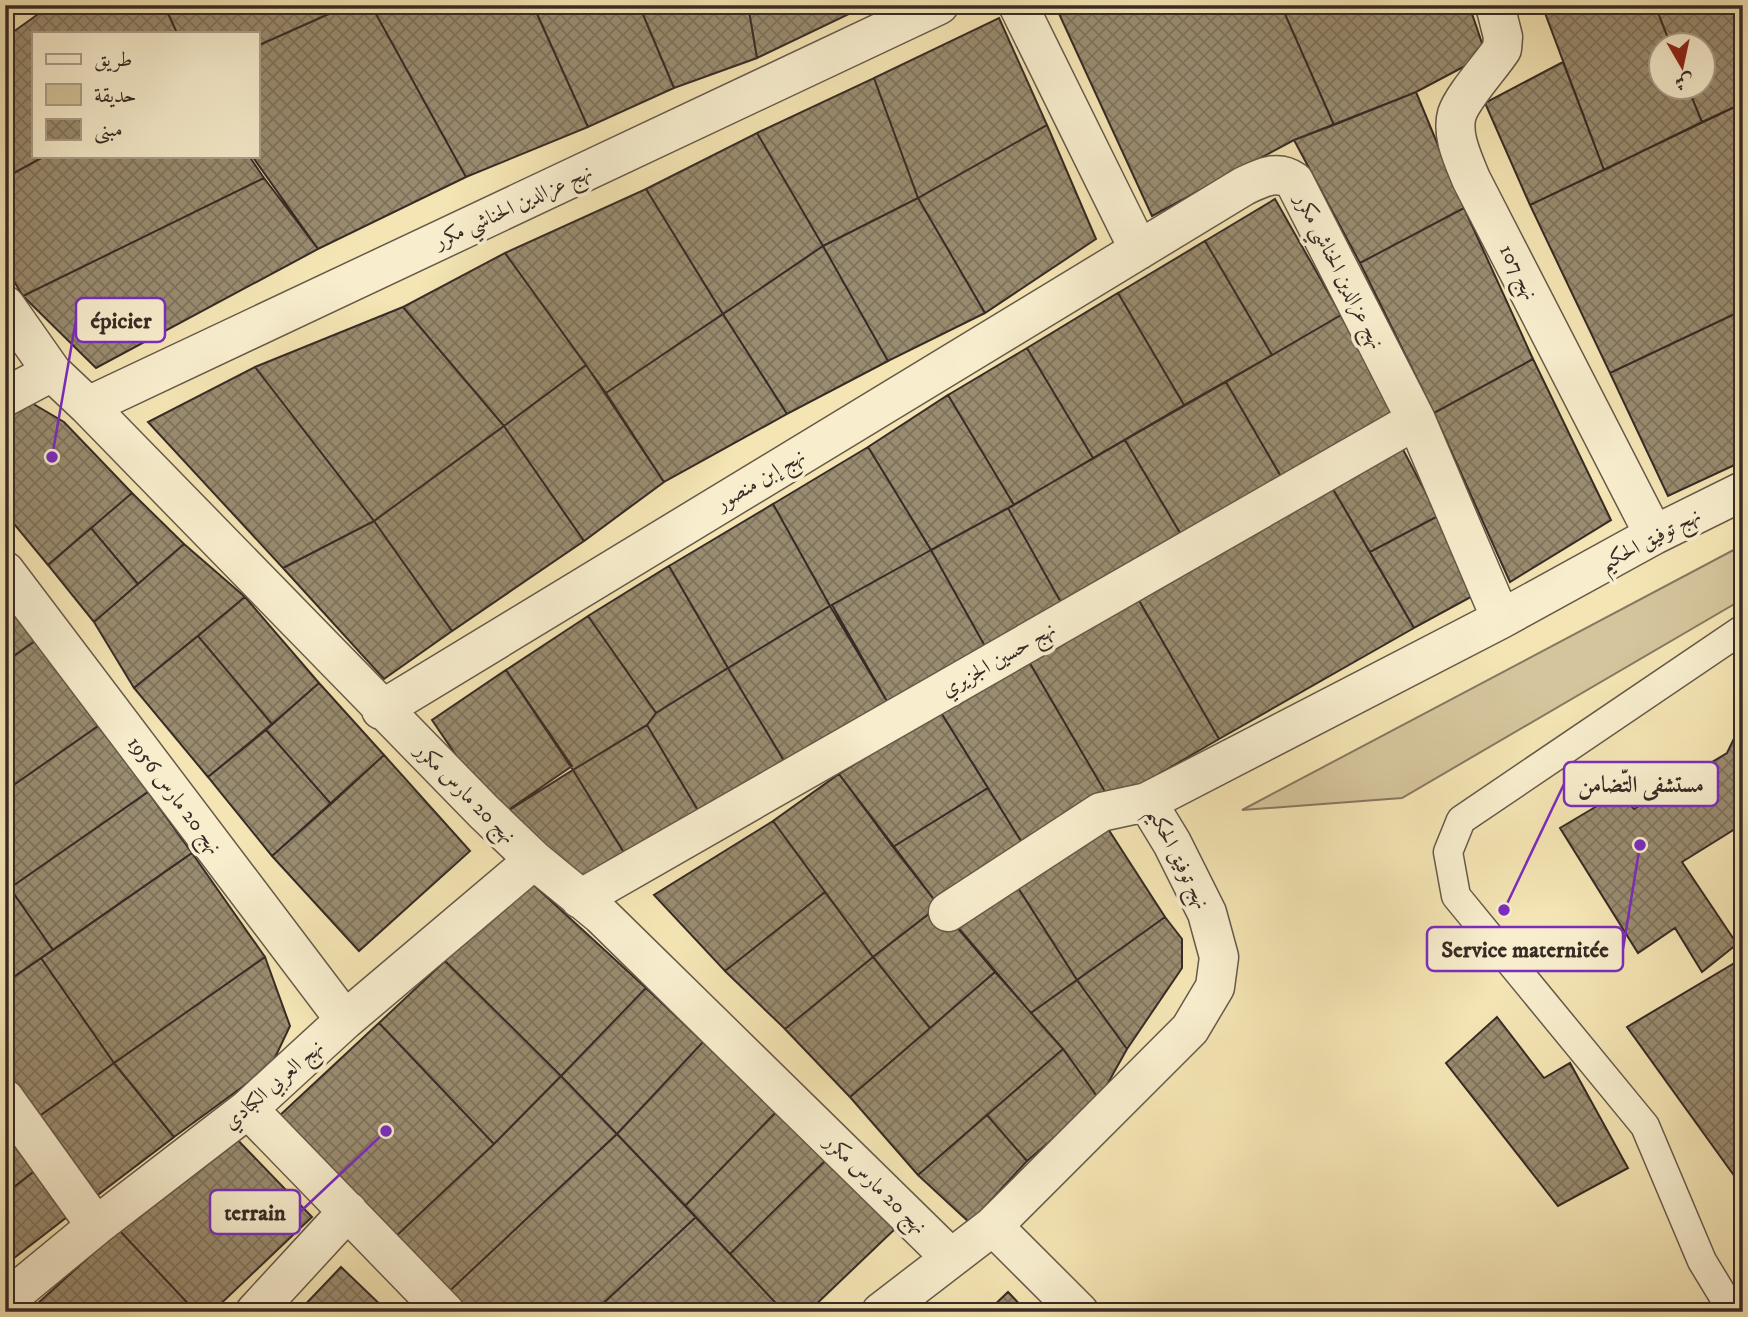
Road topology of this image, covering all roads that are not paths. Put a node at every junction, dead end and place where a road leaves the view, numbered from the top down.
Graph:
1 (939, 5) edge
2 (1018, 5) edge
3 (1495, 5) edge
4 (1139, 250) junction
5 (5, 305) edge
6 (52, 372) junction
7 (5, 397) edge
8 (88, 406) junction
9 (1416, 420) junction
10 (1743, 491) edge
11 (1654, 535) junction
12 (5, 571) edge
13 (1502, 619) junction
14 (1743, 629) edge
15 (381, 710) junction
16 (1147, 802) junction
17 (534, 860) junction
18 (580, 899) junction
19 (948, 912) dead end
20 (345, 1020) junction
21 (5, 1099) edge
22 (248, 1109) junction
23 (348, 1211) junction
24 (96, 1226) junction
25 (993, 1226) junction
26 (951, 1258) junction
27 (5, 1301) edge
28 (255, 1312) edge
29 (445, 1312) edge
30 (881, 1312) edge
31 (1079, 1312) edge
32 (1733, 1312) edge

1 - 8 street, نهج عزالدين الحناشي مكرر
2 - 4 street
3 - 11 street, نهج 107
4 - 9 street, نهج عزالدين الحناشي مكرر
4 - 15 street, نهج إبن منصور
5 - 6 street, نهج 20 مارس مكرر
6 - 7 street
6 - 8 street, نهج 20 مارس مكرر
8 - 15 street, نهج 20 مارس مكرر
9 - 13 street, نهج عزالدين الحناشي مكرر
9 - 18 street, نهج حسين الجزيري
10 - 11 street, نهج توفيق الحكيم
11 - 13 street, نهج توفيق الحكيم
12 - 20 street, نهج 20 مارس 1956
13 - 16 street, نهج توفيق الحكيم
14 - 32 lane
15 - 17 street, نهج 20 مارس مكرر
16 - 19 street
16 - 25 street, نهج توفيق الحكيم
17 - 18 street, نهج 20 مارس مكرر
17 - 20 street, نهج العربي الكبادي
18 - 26 street, نهج 20 مارس مكرر
20 - 22 street, نهج العربي الكبادي
21 - 24 street
22 - 23 street
22 - 24 street, نهج العربي الكبادي
23 - 28 street
23 - 29 street
24 - 27 street, نهج العربي الكبادي
25 - 26 street, نهج توفيق الحكيم
25 - 31 street
26 - 30 street, نهج توفيق الحكيم

